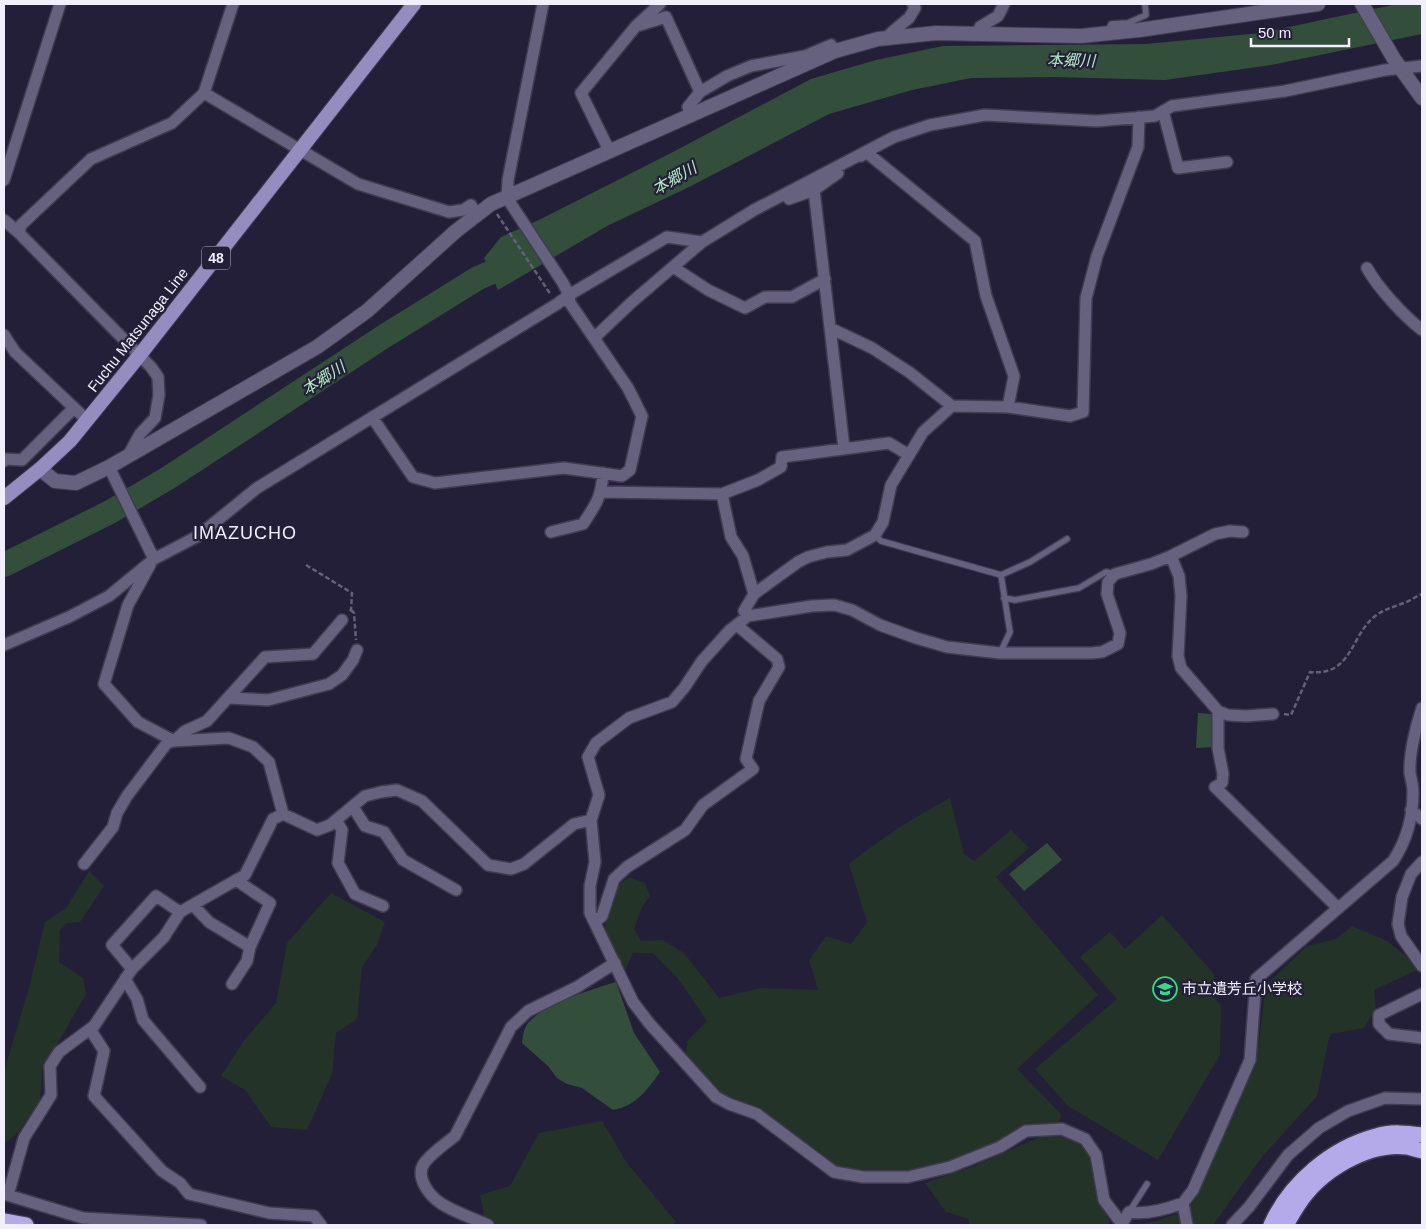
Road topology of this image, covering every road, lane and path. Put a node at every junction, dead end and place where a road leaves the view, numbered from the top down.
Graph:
1 (60, 4) edge
2 (233, 4) edge
3 (414, 4) edge
4 (543, 4) edge
5 (660, 4) edge
6 (1004, 4) edge
7 (1145, 4) edge
8 (1318, 4) edge
9 (1362, 4) edge
10 (916, 5) edge
11 (1302, 5) edge
12 (636, 26) junction
13 (1108, 33) junction
14 (978, 34) junction
15 (893, 37) junction
16 (835, 51) junction
17 (1397, 64) junction
18 (1422, 66) edge
19 (700, 92) junction
20 (204, 93) junction
21 (1422, 98) edge
22 (1163, 111) junction
23 (691, 116) junction
24 (1139, 117) junction
25 (301, 150) junction
26 (610, 152) junction
27 (866, 152) junction
28 (1228, 162) dead end
29 (4, 180) edge
30 (814, 190) junction
31 (507, 198) junction
32 (491, 204) junction
33 (754, 210) junction
34 (477, 215) junction
35 (4, 220) edge
36 (19, 233) junction
37 (702, 242) junction
38 (673, 267) junction
39 (1367, 268) dead end
40 (825, 279) junction
41 (569, 295) junction
42 (557, 304) junction
43 (830, 328) junction
44 (1422, 330) edge
45 (4, 335) edge
46 (594, 338) junction
47 (9, 352) edge
48 (139, 356) junction
49 (952, 406) junction
50 (1008, 407) junction
51 (74, 408) junction
52 (372, 417) junction
53 (87, 420) junction
54 (844, 448) junction
55 (128, 456) junction
56 (909, 456) junction
57 (4, 459) edge
58 (40, 469) junction
59 (112, 472) junction
60 (603, 474) junction
61 (602, 492) junction
62 (722, 494) junction
63 (4, 498) edge
64 (551, 532) dead end
65 (1243, 532) dead end
66 (875, 535) junction
67 (1067, 539) dead end
68 (1171, 556) junction
69 (154, 559) junction
70 (306, 565) dead end
71 (1115, 574) junction
72 (1002, 575) junction
73 (754, 594) junction
74 (1422, 594) edge
75 (1004, 598) junction
76 (351, 610) junction
77 (748, 616) junction
78 (342, 620) joint
79 (737, 624) junction
80 (4, 645) edge
81 (356, 650) joint
82 (1000, 653) junction
83 (230, 698) junction
84 (1422, 708) edge
85 (1218, 711) junction
86 (1273, 714) joint
87 (174, 742) junction
88 (352, 807) junction
89 (1412, 810) junction
90 (283, 814) junction
91 (1422, 818) edge
92 (336, 820) junction
93 (591, 820) junction
94 (1422, 862) edge
95 (84, 864) dead end
96 (236, 880) junction
97 (456, 890) dead end
98 (193, 905) junction
99 (383, 906) dead end
100 (1338, 908) junction
101 (180, 912) junction
102 (595, 922) junction
103 (250, 947) junction
104 (615, 963) junction
105 (1422, 966) edge
106 (132, 969) junction
107 (125, 979) junction
108 (232, 984) dead end
109 (1422, 994) edge
110 (90, 1029) junction
111 (1422, 1038) edge
112 (200, 1087) dead end
113 (1422, 1099) edge
114 (1422, 1135) edge
115 (1422, 1151) edge
116 (1147, 1184) dead end
117 (6, 1194) edge
118 (1183, 1203) junction
119 (1129, 1212) junction
120 (4, 1221) edge
121 (1122, 1224) edge
122 (26, 1225) edge
123 (201, 1225) edge
124 (321, 1225) edge
125 (488, 1225) edge
126 (1186, 1225) edge
127 (1232, 1225) edge
128 (1271, 1225) edge
129 (1286, 1225) edge

1 - 29 street
2 - 20 street
3 - 25 main road, Fuchu Matsunaga Line / 48
4 - 31 street
5 - 12 street
6 - 14 street
7 - 13 lane
8 - 11 street
9 - 17 street
10 - 15 street
11 - 13 street
12 - 19 street
12 - 26 street
13 - 14 street
14 - 15 street
15 - 16 street
16 - 19 street
16 - 23 street
17 - 18 street
17 - 21 street
17 - 22 street
19 - 23 street
20 - 25 street
20 - 36 street
22 - 24 street
22 - 28 street
23 - 26 street
24 - 27 street
24 - 50 street
25 - 34 street
25 - 48 main road, Fuchu Matsunaga Line / 48
26 - 31 street
27 - 30 street
27 - 33 street
27 - 50 street
30 - 33 street
30 - 40 street
31 - 32 street
31 - 41 street
32 - 34 street
32 - 42 path
33 - 37 street
34 - 55 street
35 - 36 street
36 - 48 street
37 - 38 street
37 - 41 street
38 - 40 street
38 - 46 street
39 - 44 street
40 - 43 street
41 - 42 street
41 - 46 street
42 - 52 street
43 - 49 street
43 - 54 street
45 - 47 street
46 - 60 street
47 - 51 street
48 - 53 main road, Fuchu Matsunaga Line / 48
48 - 55 street
49 - 50 street
49 - 56 street
51 - 53 street
51 - 57 street
52 - 60 street
52 - 69 street
53 - 58 main road, Fuchu Matsunaga Line / 48
54 - 56 street
54 - 62 street
55 - 59 street
56 - 66 street
58 - 59 street
58 - 63 main road, Fuchu Matsunaga Line / 48
59 - 69 street
60 - 61 street
61 - 62 street
61 - 64 street
62 - 73 street
65 - 68 street
66 - 72 lane
66 - 73 street
67 - 72 lane
68 - 71 street
68 - 85 street
69 - 80 street
69 - 87 street
70 - 76 path
71 - 75 lane
71 - 82 street
72 - 75 lane
73 - 77 street
74 - 86 path
75 - 82 lane
76 - 78 path
76 - 81 path
77 - 79 street
77 - 82 street
78 - 83 street
79 - 93 street
79 - 102 street
81 - 83 street
83 - 87 street
84 - 89 street
85 - 86 street
85 - 100 street
87 - 90 street
87 - 95 street
88 - 92 street
88 - 93 street
88 - 97 street
89 - 91 street
89 - 100 street
90 - 92 street
90 - 96 street
92 - 99 street
93 - 102 street
94 - 105 street
96 - 98 street
96 - 103 street
98 - 101 street
98 - 103 street
100 - 118 street
101 - 106 street
101 - 106 street
102 - 104 street
103 - 108 street
104 - 121 street
104 - 125 street
106 - 107 street
107 - 110 street
107 - 112 street
109 - 111 street
110 - 117 street
110 - 124 street
113 - 127 street
114 - 128 highway
115 - 129 highway
116 - 119 lane
117 - 123 street
118 - 119 street
118 - 126 street
119 - 121 street
120 - 122 highway

